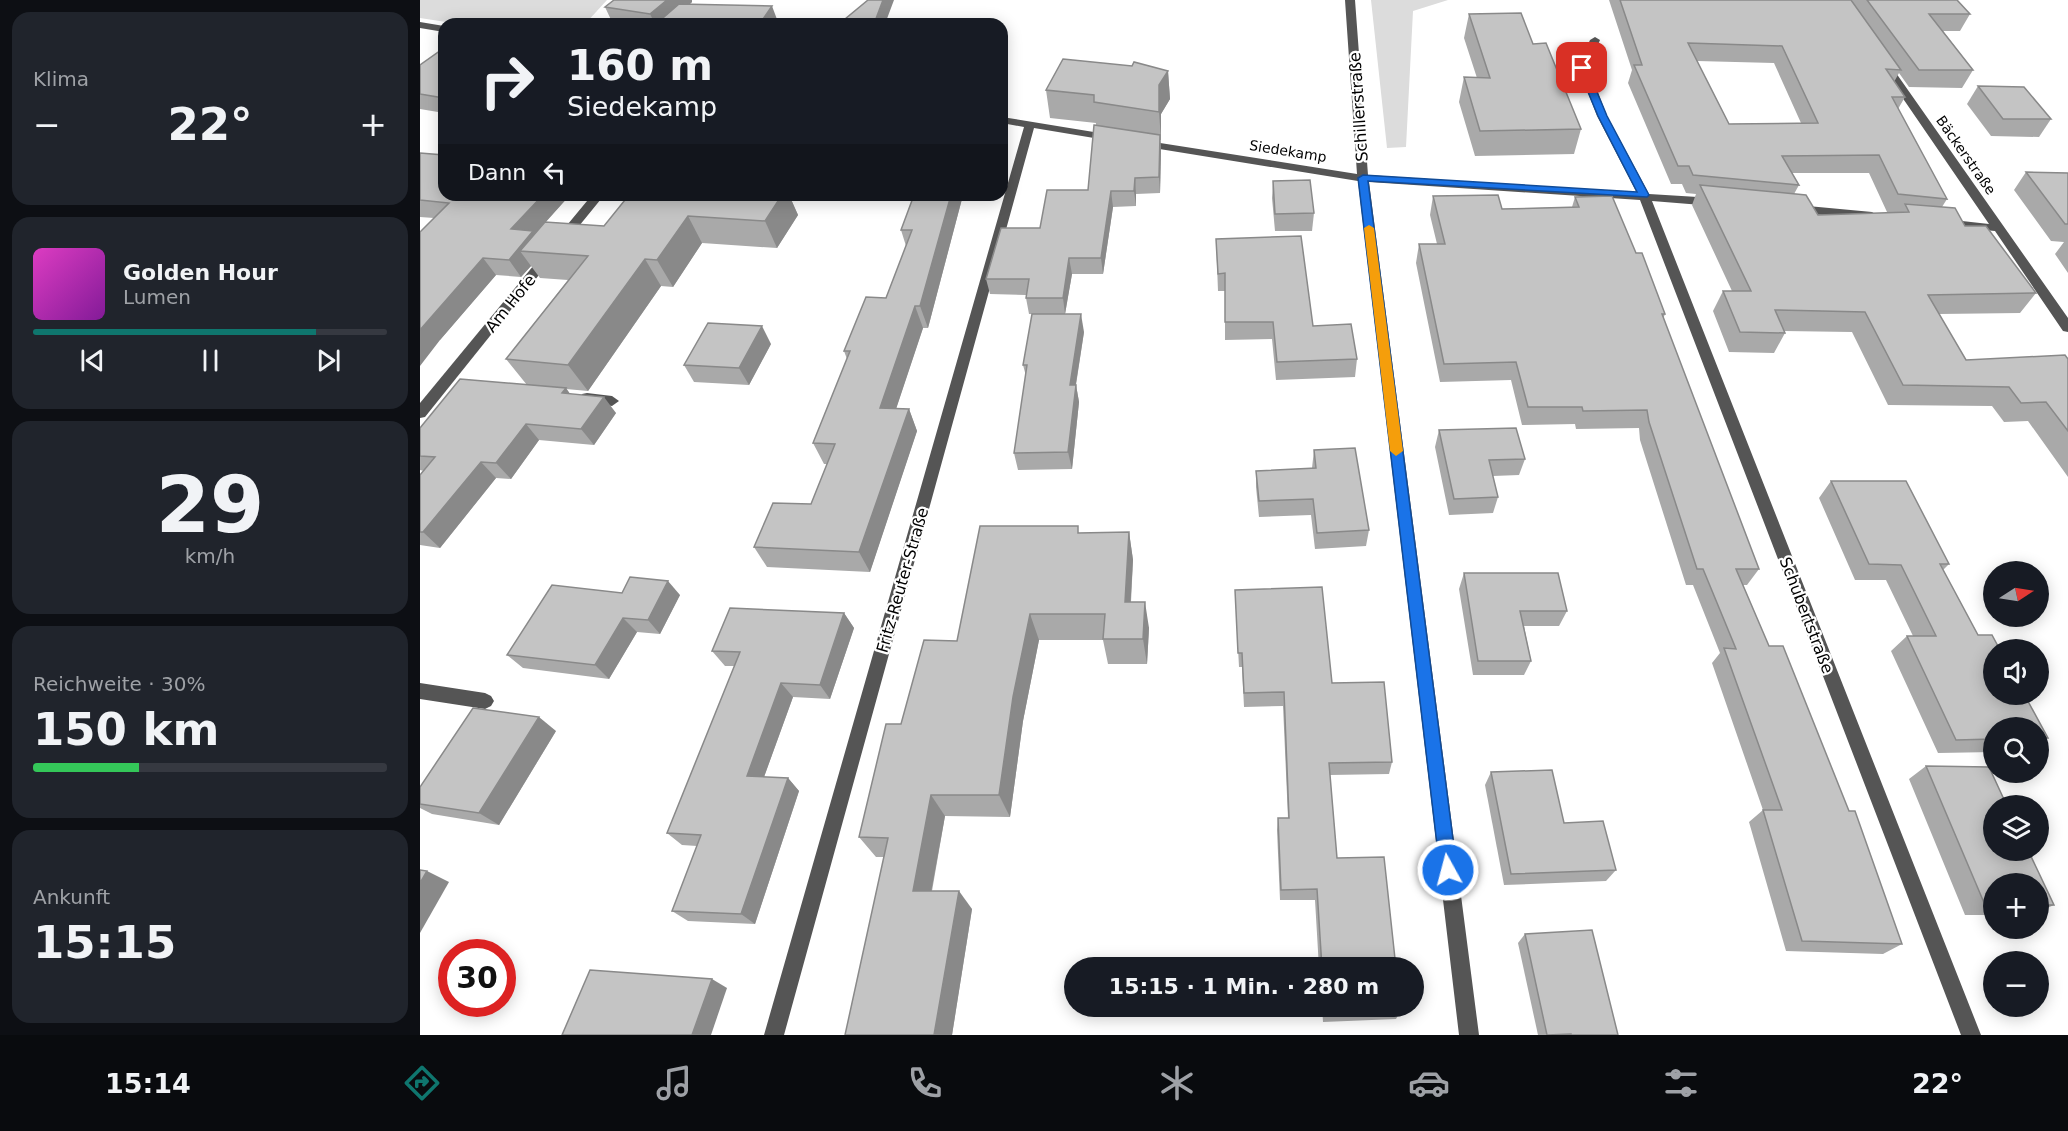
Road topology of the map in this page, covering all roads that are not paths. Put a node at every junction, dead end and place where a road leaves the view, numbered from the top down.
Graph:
1 (1350, 0) edge
2 (420, 25) edge
3 (438, 28) edge
4 (1595, 40) dead end
5 (1878, 56) edge
6 (1008, 121) edge
7 (1030, 125) junction
8 (1363, 182) junction
9 (1644, 195) junction
10 (594, 201) edge
11 (1726, 203) edge
12 (1785, 208) edge
13 (1880, 217) edge
14 (1928, 221) edge
15 (1998, 228) junction
16 (2068, 328) edge
17 (578, 398) edge
18 (612, 401) dead end
19 (420, 413) edge
20 (420, 691) edge
21 (485, 701) dead end
22 (774, 1035) edge
23 (1469, 1035) edge
24 (1971, 1035) edge

1 - 8 street, Schillerstraße
2 - 3 street
4 - 9 street
5 - 15 street, Bäckerstraße
6 - 7 street, Siedekamp
7 - 8 street, Siedekamp
7 - 22 street, Fritz-Reuter-Straße
8 - 9 street, Siedekamp
8 - 23 street, Schillerstraße
9 - 11 street, Siedekamp
9 - 24 street, Schubertstraße
10 - 19 street, Am Hofe
12 - 13 street
14 - 15 street
15 - 16 street, Bäckerstraße
17 - 18 street
20 - 21 street

